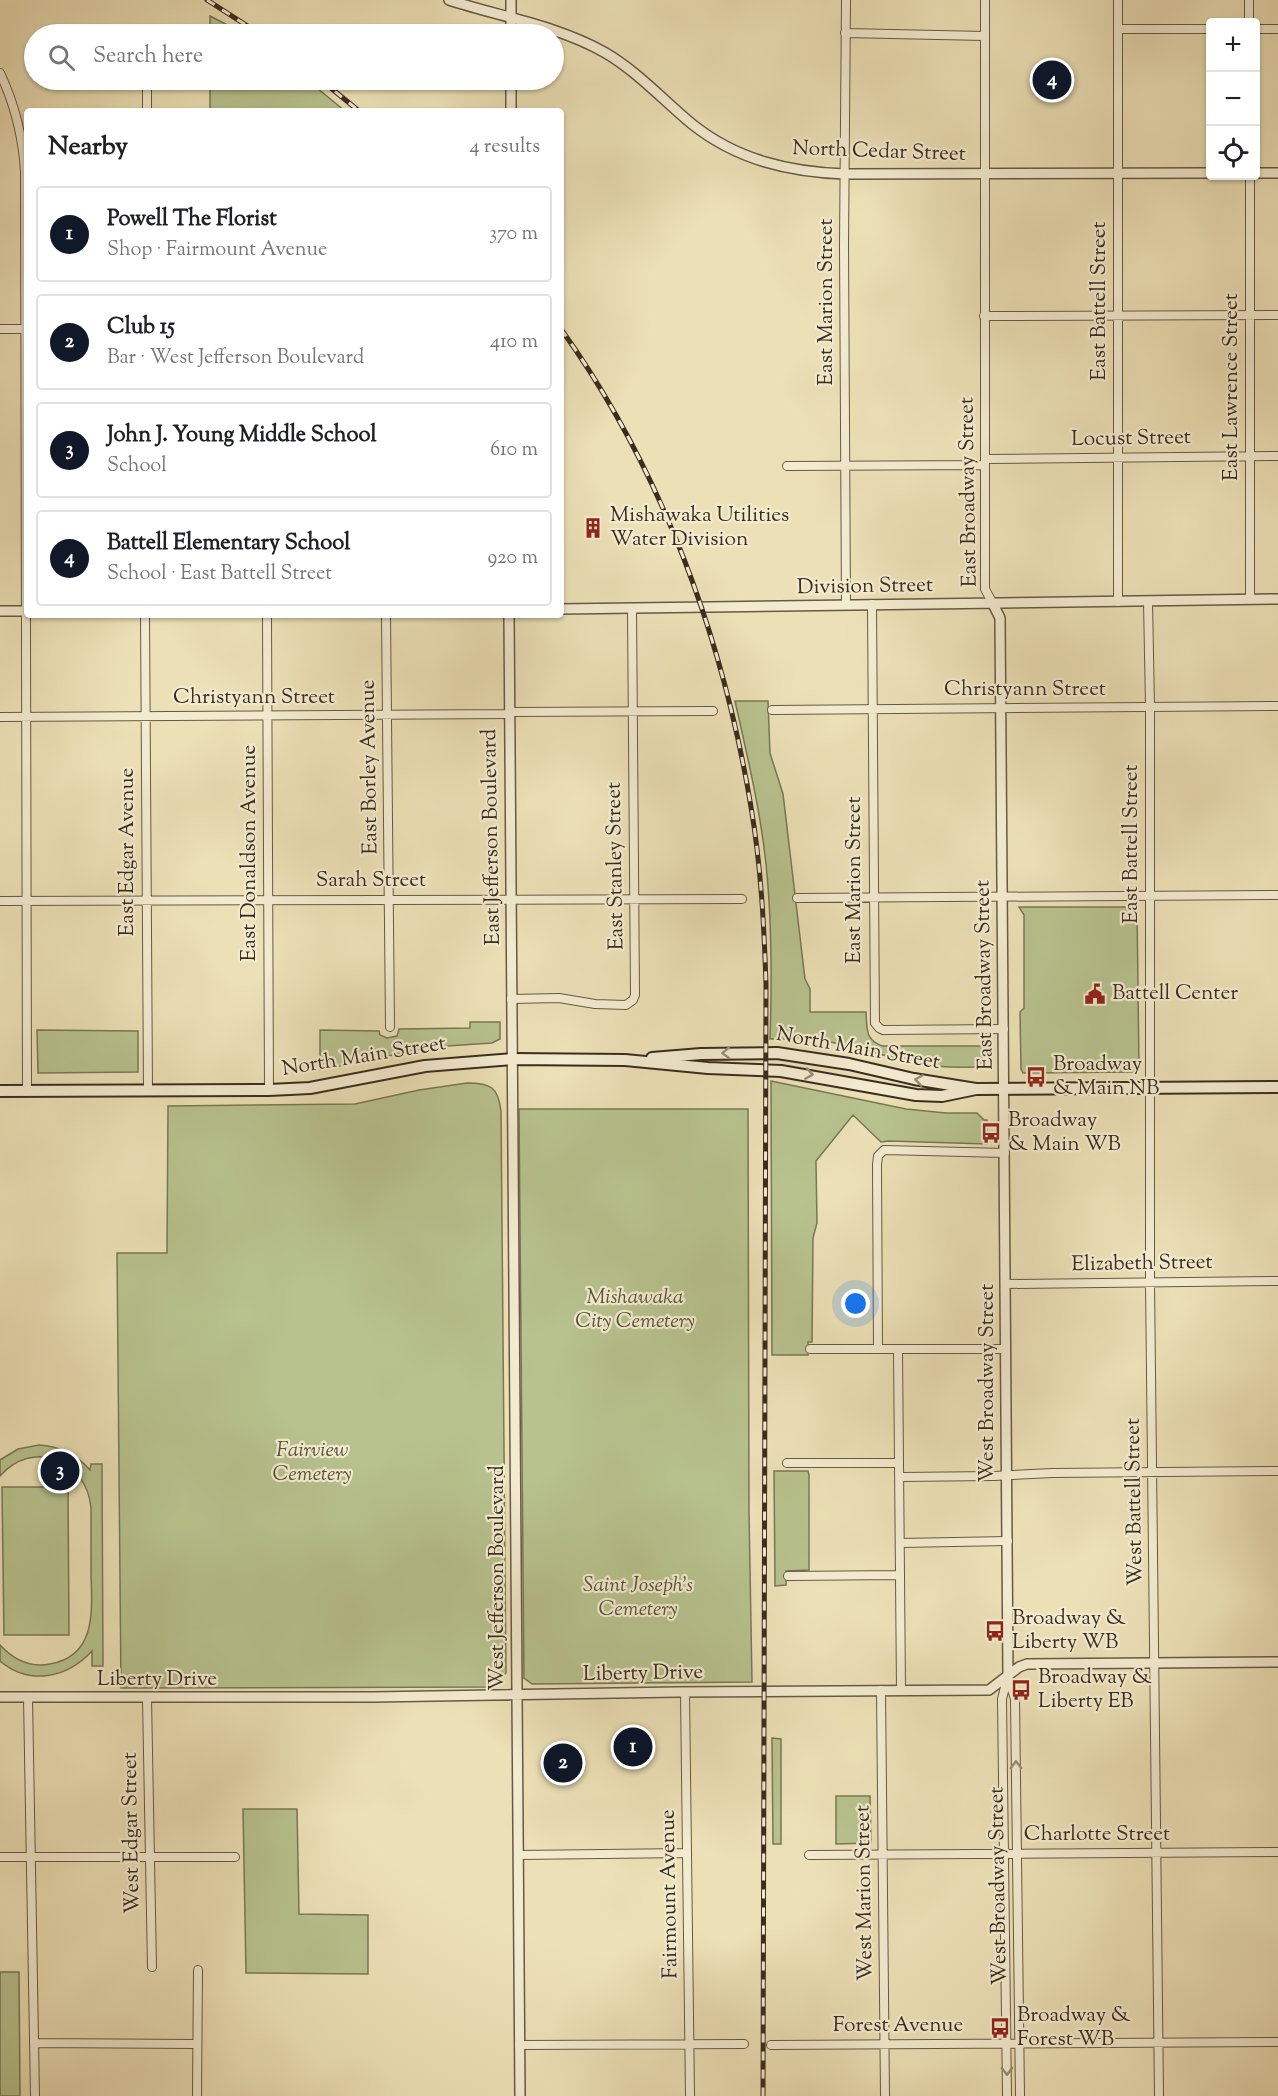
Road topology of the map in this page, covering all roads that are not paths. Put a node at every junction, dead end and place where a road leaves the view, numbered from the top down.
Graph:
1 (449, 0) edge
2 (511, 0) edge
3 (846, 0) edge
4 (985, 0) edge
5 (1118, 0) edge
6 (1249, 0) edge
7 (511, 18) junction
8 (1249, 18) edge
9 (511, 24) edge
10 (531, 24) edge
11 (1118, 29) junction
12 (1206, 29) edge
13 (1260, 29) edge
14 (1278, 29) edge
15 (845, 33) junction
16 (564, 34) edge
17 (985, 36) junction
18 (0, 73) edge
19 (147, 90) edge
20 (511, 90) edge
21 (147, 108) edge
22 (511, 108) edge
23 (24, 156) edge
24 (984, 173) junction
25 (1118, 173) junction
26 (1206, 173) edge
27 (1260, 173) edge
28 (1278, 173) edge
29 (845, 174) junction
30 (1250, 180) edge
31 (1119, 315) junction
32 (1250, 315) junction
33 (1278, 315) edge
34 (984, 316) junction
35 (24, 328) edge
36 (0, 329) edge
37 (1251, 456) junction
38 (1278, 456) edge
39 (1119, 457) junction
40 (985, 462) junction
41 (787, 466) dead end
42 (845, 466) junction
43 (1250, 599) junction
44 (1278, 599) edge
45 (1148, 601) junction
46 (1118, 602) junction
47 (872, 604) junction
48 (993, 604) junction
49 (846, 605) junction
50 (632, 608) junction
51 (564, 609) edge
52 (0, 611) edge
53 (24, 611) edge
54 (26, 618) edge
55 (145, 618) edge
56 (267, 618) edge
57 (386, 618) edge
58 (509, 618) edge
59 (1278, 706) edge
60 (1150, 707) junction
61 (1001, 709) junction
62 (772, 710) dead end
63 (872, 710) junction
64 (633, 711) junction
65 (712, 711) dead end
66 (509, 713) junction
67 (145, 716) junction
68 (267, 716) junction
69 (388, 716) junction
70 (0, 717) edge
71 (26, 717) junction
72 (1278, 895) edge
73 (1002, 897) junction
74 (1150, 897) junction
75 (797, 898) dead end
76 (874, 898) junction
77 (390, 899) junction
78 (510, 899) junction
79 (635, 899) junction
80 (742, 899) dead end
81 (147, 900) junction
82 (268, 900) junction
83 (0, 901) edge
84 (27, 901) junction
85 (512, 999) junction
86 (390, 1027) dead end
87 (1004, 1029) junction
88 (513, 1059) junction
89 (625, 1060) junction
90 (1278, 1087) edge
91 (1150, 1088) junction
92 (976, 1089) junction
93 (1004, 1089) junction
94 (27, 1090) junction
95 (148, 1090) junction
96 (269, 1090) junction
97 (0, 1091) edge
98 (1005, 1153) junction
99 (1278, 1281) edge
100 (1150, 1282) junction
101 (1006, 1284) junction
102 (810, 1349) dead end
103 (878, 1349) junction
104 (1006, 1349) junction
105 (898, 1350) junction
106 (787, 1463) dead end
107 (899, 1463) junction
108 (1278, 1471) edge
109 (1153, 1472) junction
110 (1007, 1474) junction
111 (899, 1478) junction
112 (1008, 1541) junction
113 (900, 1543) junction
114 (900, 1575) junction
115 (788, 1576) dead end
116 (1278, 1662) edge
117 (1154, 1663) junction
118 (1008, 1677) junction
119 (881, 1690) junction
120 (901, 1690) junction
121 (685, 1692) junction
122 (517, 1694) junction
123 (0, 1697) edge
124 (28, 1697) junction
125 (147, 1698) junction
126 (1278, 1852) edge
127 (687, 1853) junction
128 (1156, 1853) junction
129 (883, 1854) junction
130 (1004, 1854) junction
131 (1017, 1854) junction
132 (518, 1855) junction
133 (809, 1855) dead end
134 (0, 1857) edge
135 (30, 1857) junction
136 (151, 1857) junction
137 (235, 1857) dead end
138 (152, 1967) dead end
139 (198, 1970) dead end
140 (1278, 2042) edge
141 (34, 2043) junction
142 (1159, 2043) junction
143 (197, 2044) junction
144 (690, 2044) junction
145 (744, 2044) dead end
146 (885, 2044) junction
147 (1007, 2044) junction
148 (1020, 2044) junction
149 (519, 2045) junction
150 (771, 2045) dead end
151 (34, 2096) edge
152 (197, 2096) edge
153 (520, 2096) edge
154 (690, 2096) edge
155 (885, 2096) edge
156 (1007, 2096) edge
157 (1020, 2096) edge
158 (1159, 2096) edge

1 - 7 street, North Cedar Street
2 - 7 street
3 - 15 street, East Marion Street
4 - 17 street, East Broadway Street
5 - 11 street, East Battell Street
6 - 8 street
7 - 9 street
7 - 10 street, North Cedar Street
11 - 12 street
11 - 25 street, East Battell Street
13 - 14 street
15 - 17 street
15 - 29 street, East Marion Street
16 - 29 street, North Cedar Street
17 - 24 street, East Broadway Street
18 - 23 street
19 - 21 street
20 - 22 street
24 - 25 street, North Cedar Street
24 - 29 street, North Cedar Street
24 - 34 street, East Broadway Street
25 - 26 street, North Cedar Street
25 - 31 street, East Battell Street
27 - 28 street
29 - 42 street, East Marion Street
30 - 32 street, East Lawrence Street
31 - 32 street
31 - 34 street
31 - 39 street, East Battell Street
32 - 33 street
32 - 37 street, East Lawrence Street
34 - 40 street, East Broadway Street
35 - 36 street
37 - 38 street, Locust Street
37 - 39 street, Locust Street
37 - 43 street, East Lawrence Street
39 - 40 street, Locust Street
39 - 46 street, East Battell Street
40 - 42 street, Locust Street
40 - 48 street, East Broadway Street
41 - 42 street, Locust Street
42 - 49 street, East Marion Street
43 - 44 street, Division Street
43 - 45 street, Division Street
45 - 46 street, Division Street
45 - 60 street, East Battell Street
46 - 48 street, Division Street
47 - 48 street, Division Street
47 - 49 street, Division Street
47 - 63 street, East Marion Street
48 - 61 street, East Broadway Street
49 - 50 street, Division Street
50 - 51 street, Division Street
50 - 64 street, East Stanley Street
52 - 53 street
54 - 71 street
55 - 67 street, East Edgar Avenue
56 - 68 street, East Donaldson Avenue
57 - 69 street, East Borley Avenue
58 - 66 street, East Jefferson Boulevard
59 - 60 street, Christyann Street
60 - 61 street, Christyann Street
60 - 74 street, East Battell Street
61 - 63 street, Christyann Street
61 - 73 street, East Broadway Street
62 - 63 street, Christyann Street
63 - 76 street, East Marion Street
64 - 65 street, Christyann Street
64 - 66 street, Christyann Street
64 - 79 street, East Stanley Street
66 - 69 street, Christyann Street
66 - 78 street, East Jefferson Boulevard
67 - 68 street, Christyann Street
67 - 71 street, Christyann Street
67 - 81 street, East Edgar Avenue
68 - 69 street, Christyann Street
68 - 82 street, East Donaldson Avenue
69 - 77 street, East Borley Avenue
70 - 71 street, Christyann Street
71 - 84 street
72 - 74 street
73 - 74 street
73 - 76 street
73 - 87 street, East Broadway Street
74 - 91 street, East Battell Street
75 - 76 street
76 - 87 street, East Marion Street
77 - 78 street, Sarah Street
77 - 82 street, Sarah Street
77 - 86 street, East Borley Avenue
78 - 79 street, Sarah Street
78 - 85 street, East Jefferson Boulevard
79 - 80 street, Sarah Street
79 - 85 street, East Stanley Street
81 - 82 street, Sarah Street
81 - 84 street, Sarah Street
81 - 95 street, East Edgar Avenue
82 - 96 street, East Donaldson Avenue
83 - 84 street, Sarah Street
84 - 94 street
85 - 88 street, East Jefferson Boulevard
87 - 93 street, East Broadway Street
88 - 89 main road, North Main Street
88 - 96 main road, North Main Street
88 - 122 street, West Jefferson Boulevard
89 -> 92 main road, North Main Street
92 -> 89 main road, North Main Street
90 - 91 main road, North Main Street
91 - 93 main road, North Main Street
91 - 100 street, West Battell Street
92 - 93 main road, North Main Street
93 - 98 street, West Broadway Street
94 - 95 main road, North Main Street
94 - 97 main road, North Main Street
95 - 96 main road, North Main Street
98 - 101 street, West Broadway Street
98 - 103 street
99 - 100 street, Elizabeth Street
100 - 101 street, Elizabeth Street
100 - 109 street, West Battell Street
101 - 104 street, West Broadway Street
102 - 103 street
103 - 105 street
104 - 105 street
104 - 110 street, West Broadway Street
105 - 107 street
106 - 107 street
107 - 111 street
108 - 109 street
109 - 110 street
109 - 117 street, West Battell Street
110 - 111 street
110 - 112 street, West Broadway Street
111 - 113 street
112 - 113 street
112 - 118 street, West Broadway Street
113 - 114 street
114 - 115 street
114 - 120 street
116 - 117 street, Liberty Drive
117 - 118 street, Liberty Drive
117 - 128 street, West Battell Street
118 - 120 street, Liberty Drive
118 - 130 street, West Broadway Street
131 -> 118 street, West Broadway Street
119 - 120 street, Liberty Drive
119 - 121 street, Liberty Drive
119 - 129 street, West Marion Street
121 - 122 street, Liberty Drive
121 - 127 street, Fairmount Avenue
122 - 125 street, Liberty Drive
122 - 132 street, West Jefferson Boulevard
123 - 124 street, Liberty Drive
124 - 125 street, Liberty Drive
124 - 135 street
125 - 136 street, West Edgar Street
126 - 128 street, Charlotte Street
127 - 132 street
127 - 144 street, Fairmount Avenue
128 - 131 street, Charlotte Street
128 - 142 street, West Battell Street
129 - 130 street, Charlotte Street
129 - 133 street, Charlotte Street
129 - 146 street, West Marion Street
130 - 131 street, Charlotte Street
130 - 147 street, West Broadway Street
131 - 148 street, West Broadway Street
132 - 149 street, West Jefferson Boulevard
134 - 135 street
135 - 136 street
135 - 141 street
136 - 137 street
136 - 138 street, West Edgar Street
139 - 143 street
140 - 142 street, Forest Avenue
141 - 143 street
141 - 151 street
142 - 148 street, Forest Avenue
142 - 158 street, West Battell Street
143 - 152 street
144 - 145 street
144 - 149 street
144 - 154 street, Fairmount Avenue
146 - 147 street, Forest Avenue
146 - 150 street, Forest Avenue
146 - 155 street, West Marion Street
147 - 148 street, Forest Avenue
147 -> 156 street, West Broadway Street
148 - 157 street, West Broadway Street
149 - 153 street, West Jefferson Boulevard

